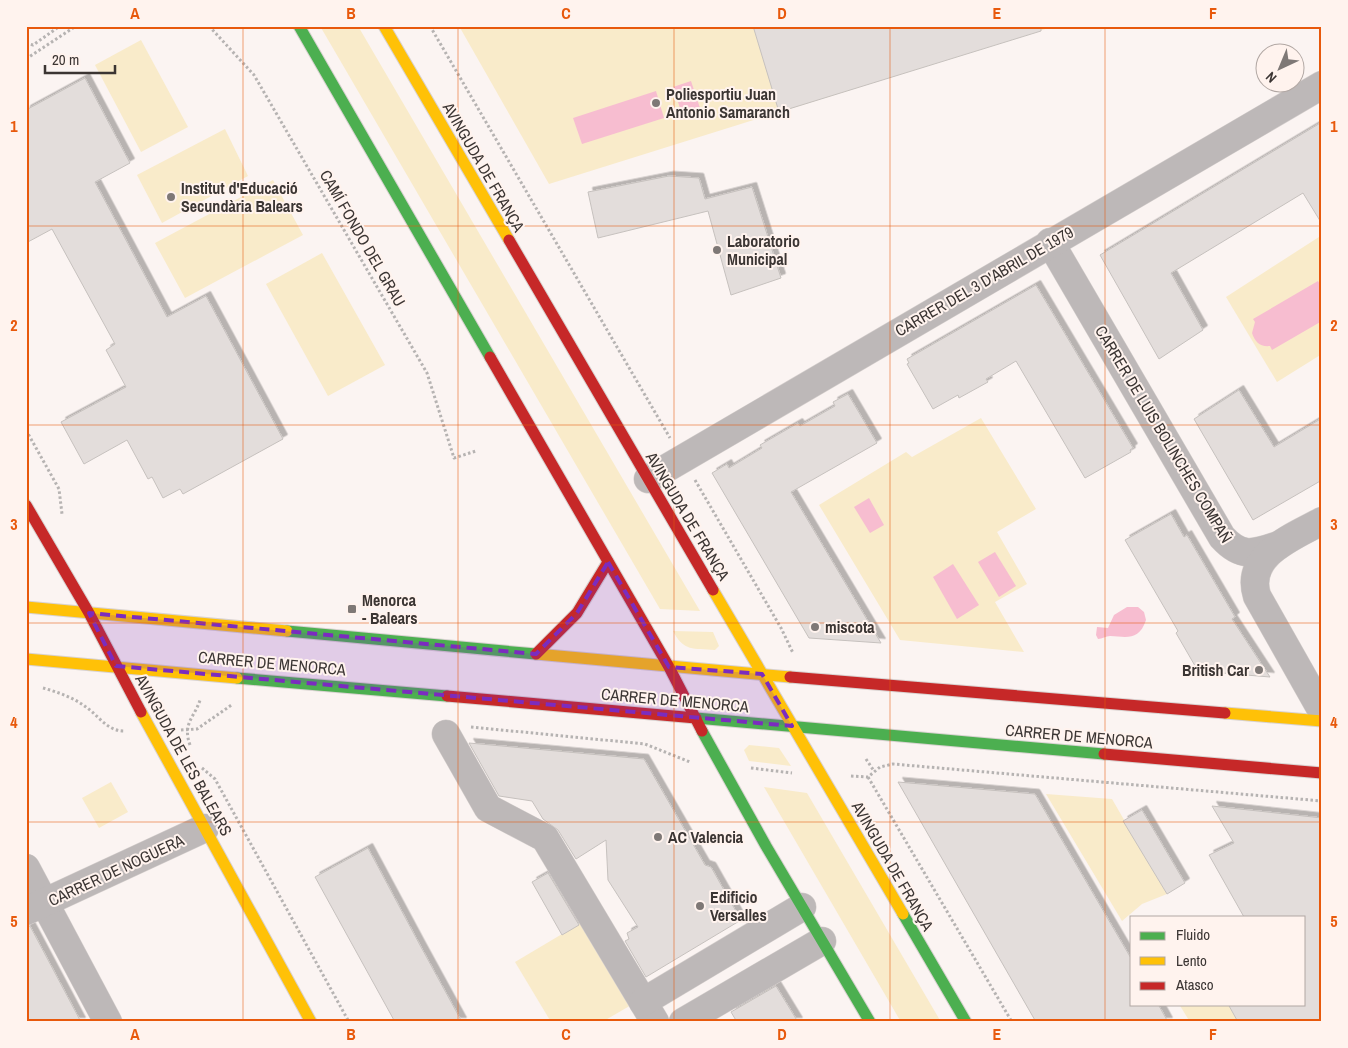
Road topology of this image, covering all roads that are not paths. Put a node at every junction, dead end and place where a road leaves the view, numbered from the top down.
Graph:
1 (299, 26) edge
2 (384, 26) edge
3 (1322, 85) edge
4 (1050, 242) junction
5 (648, 479) junction
6 (26, 505) edge
7 (1322, 521) edge
8 (1279, 545) junction
9 (608, 562) junction
10 (26, 607) edge
11 (90, 613) junction
12 (536, 654) junction
13 (26, 659) edge
14 (116, 666) junction
15 (669, 667) junction
16 (762, 674) junction
17 (1322, 711) edge
18 (695, 718) junction
19 (1322, 721) edge
20 (792, 726) junction
21 (446, 734) dead end
22 (1322, 773) edge
23 (205, 828) junction
24 (26, 868) edge
25 (35, 907) edge
26 (802, 907) junction
27 (822, 941) junction
28 (649, 1012) edge
29 (108, 1022) edge
30 (311, 1022) edge
31 (683, 1022) edge
32 (870, 1022) edge
33 (966, 1022) edge

1 - 9 main road
2 - 5 main road, AVINGUDA DE FRANÇA
3 - 4 street, CARRER DEL 3 D'ABRIL DE 1979
4 - 5 street, CARRER DEL 3 D'ABRIL DE 1979
4 - 8 street, CARRER DE LUIS BOLINCHES COMPAÑ
5 - 16 main road, AVINGUDA DE FRANÇA
6 - 11 main road, AVINGUDA DE LES BALEARS
7 - 8 street
8 - 17 street
9 - 12 main road
9 - 15 main road
10 - 11 main road, CARRER DE MENORCA
11 - 12 main road, CARRER DE MENORCA
11 - 14 main road, AVINGUDA DE LES BALEARS
12 - 15 main road, CARRER DE MENORCA
13 - 14 main road, CARRER DE MENORCA
14 - 18 main road, CARRER DE MENORCA
14 - 23 main road, AVINGUDA DE LES BALEARS
15 - 16 main road, CARRER DE MENORCA
15 - 18 main road
16 - 19 main road, CARRER DE MENORCA
16 - 20 main road, AVINGUDA DE FRANÇA
18 - 20 main road, CARRER DE MENORCA
18 - 26 main road
20 - 22 main road, CARRER DE MENORCA
20 - 33 main road, AVINGUDA DE FRANÇA
21 - 28 street
23 - 25 street, CARRER DE NOGUERA
23 - 30 main road, AVINGUDA DE LES BALEARS
24 - 25 street
25 - 29 street
26 - 27 main road
26 - 28 street
27 - 31 street
27 - 32 main road

